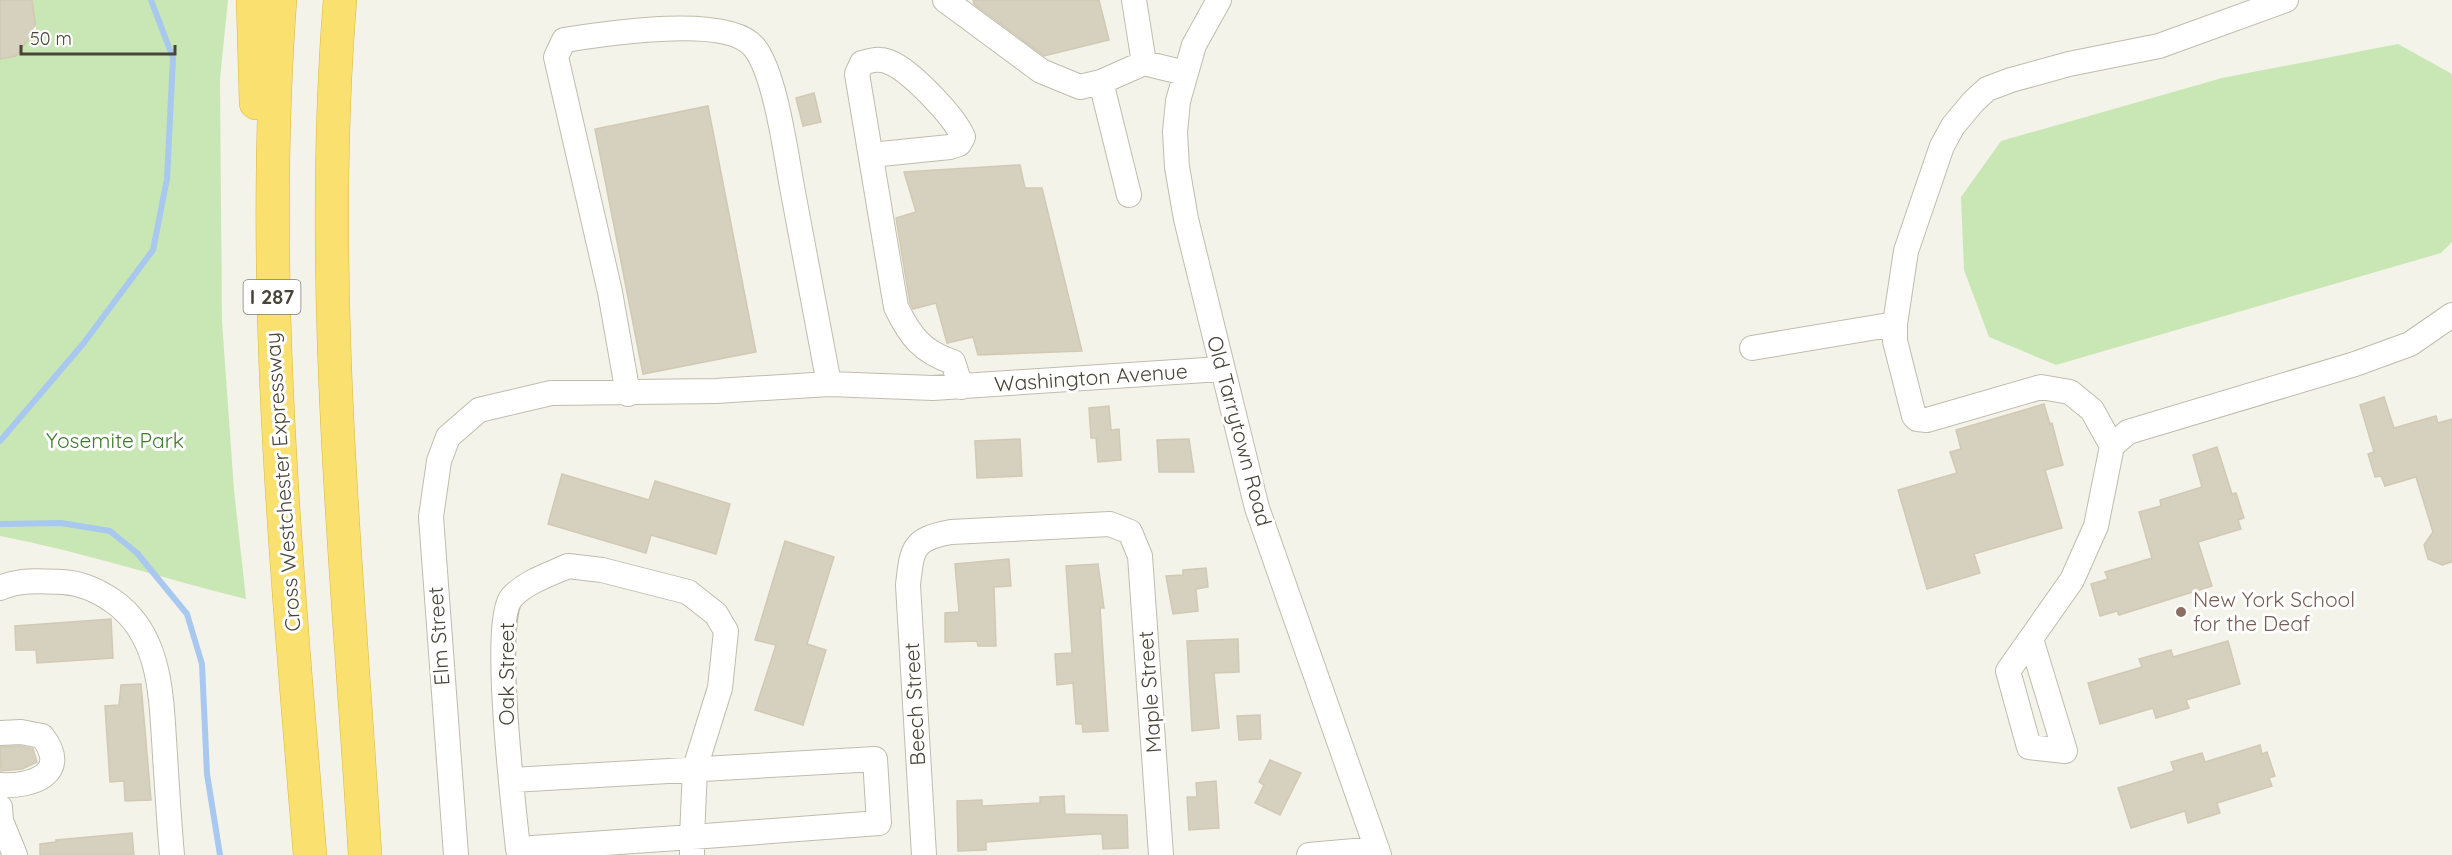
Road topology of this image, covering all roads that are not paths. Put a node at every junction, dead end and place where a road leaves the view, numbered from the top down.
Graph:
1 (253, 0) edge
2 (280, 0) edge
3 (340, 0) edge
4 (363, 0) edge
5 (945, 0) edge
6 (1134, 0) edge
7 (1219, 0) edge
8 (2286, 0) edge
9 (1144, 63) junction
10 (1185, 73) junction
11 (1101, 82) junction
12 (871, 156) junction
13 (1130, 195) dead end
14 (271, 245) junction
15 (331, 245) junction
16 (2452, 315) edge
17 (1895, 324) junction
18 (1752, 348) dead end
19 (1221, 369) junction
20 (829, 384) junction
21 (961, 387) junction
22 (618, 393) junction
23 (2112, 447) junction
24 (911, 554) joint
25 (0, 588) edge
26 (2031, 639) dead end
27 (0, 733) edge
28 (695, 768) junction
29 (512, 780) junction
30 (0, 785) edge
31 (0, 807) edge
32 (692, 846) edge
33 (1378, 852) edge
34 (15, 855) edge
35 (172, 855) edge
36 (310, 855) edge
37 (365, 855) edge
38 (456, 855) edge
39 (924, 855) edge
40 (1161, 855) edge
41 (1309, 855) edge

1 - 14 highway
2 - 14 highway, Cross Westchester Expressway / I 287
3 - 15 highway, I 287
4 - 15 highway
5 - 11 street
6 - 9 street
7 - 10 street, Old Tarrytown Road
8 - 17 street
9 - 10 street
9 - 11 street
10 - 19 street, Old Tarrytown Road
11 - 13 street
12 - 12 street
12 - 21 street
14 - 36 highway, Cross Westchester Expressway / I 287
15 - 37 highway, I 287
16 - 23 street
17 - 18 street
17 - 23 street
19 - 21 street, Washington Avenue
19 - 33 street, Old Tarrytown Road
20 - 21 street, Washington Avenue
20 - 22 street, Washington Avenue
20 - 22 street
22 - 38 street, Elm Street
23 - 26 street
24 - 39 street, Beech Street
24 - 40 street, Maple Street
25 - 35 street
27 - 30 street
28 - 29 street
28 - 29 street, Oak Street
28 - 32 street, Oak Street
28 - 32 street
29 - 32 street, Oak Street
31 - 34 street
33 - 41 street

